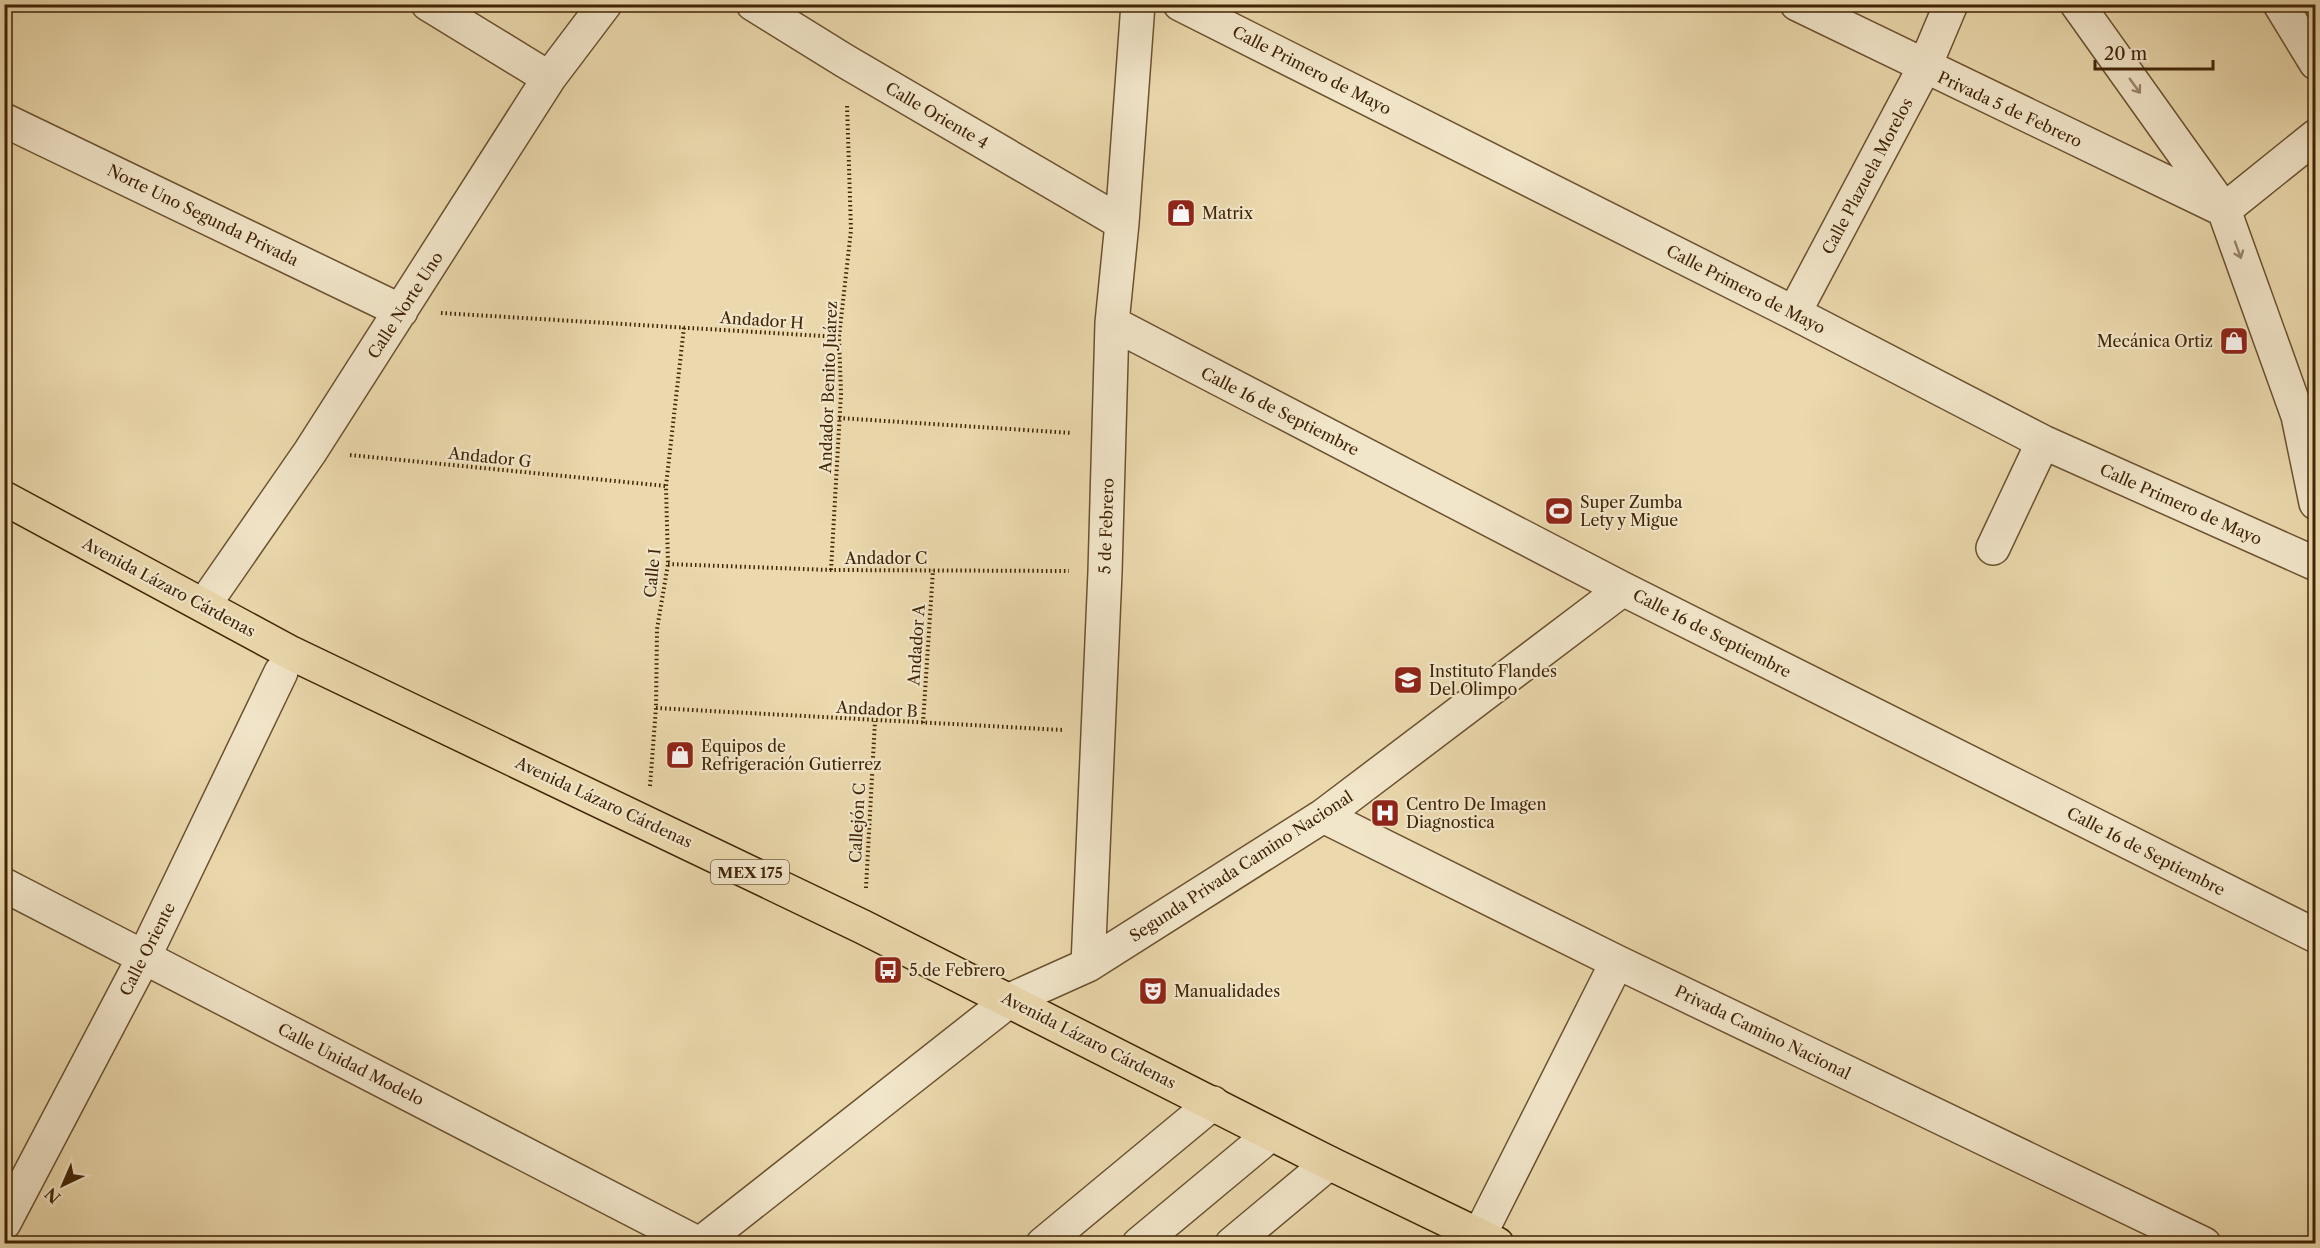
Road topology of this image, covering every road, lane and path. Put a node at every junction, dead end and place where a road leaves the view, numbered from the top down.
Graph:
1 (428, 4) edge
2 (605, 4) edge
3 (753, 4) edge
4 (1138, 4) edge
5 (1180, 4) edge
6 (1797, 4) edge
7 (1951, 4) edge
8 (2077, 4) edge
9 (2280, 4) edge
10 (845, 62) junction
11 (2316, 63) edge
12 (1924, 68) junction
13 (549, 78) junction
14 (4, 120) edge
15 (2316, 136) edge
16 (2224, 210) junction
17 (1122, 223) junction
18 (401, 311) junction
19 (1794, 313) junction
20 (1112, 323) junction
21 (684, 327) junction
22 (839, 337) junction
23 (839, 418) junction
24 (1108, 435) junction
25 (2043, 442) junction
26 (310, 452) junction
27 (666, 486) junction
28 (4, 498) edge
29 (2316, 503) edge
30 (1993, 548) dead end
31 (668, 564) junction
32 (2316, 564) edge
33 (831, 570) junction
34 (933, 570) junction
35 (1105, 572) junction
36 (1623, 589) junction
37 (204, 605) junction
38 (281, 672) dead end
39 (657, 708) junction
40 (875, 721) junction
41 (923, 723) junction
42 (1096, 731) junction
43 (1323, 816) junction
44 (647, 821) junction
45 (4, 885) edge
46 (863, 927) junction
47 (2316, 936) edge
48 (144, 957) junction
49 (1617, 962) junction
50 (1088, 965) junction
51 (1010, 1000) junction
52 (1213, 1103) junction
53 (1271, 1134) junction
54 (1329, 1163) junction
55 (4, 1223) edge
56 (4, 1238) edge
57 (1488, 1240) edge
58 (15, 1244) edge
59 (699, 1244) edge
60 (1043, 1244) edge
61 (1139, 1244) edge
62 (1232, 1244) edge
63 (2205, 1244) edge

1 - 13 street
2 - 13 street, Calle Norte Uno
3 - 10 street, Calle Oriente 4
4 - 17 street, 5 de Febrero
5 - 19 street, Calle Primero de Mayo
6 - 12 street, Privada 5 de Febrero
7 - 12 street, Calle Plazuela Morelos
8 -> 16 street
9 - 11 street
10 - 17 street, Calle Oriente 4
10 - 22 path, Andador Benito Juárez
12 - 16 street, Privada 5 de Febrero
12 - 19 street, Calle Plazuela Morelos
13 - 18 street, Calle Norte Uno
14 - 18 street, Norte Uno Segunda Privada
15 - 16 street
16 -> 29 street
17 - 20 street, 5 de Febrero
18 - 21 path, Andador H
18 - 26 street, Calle Norte Uno
19 - 25 street, Calle Primero de Mayo
20 - 24 street, 5 de Febrero
20 - 36 street, Calle 16 de Septiembre
21 - 22 path, Andador H
21 - 27 path, Calle I
22 - 23 path, Andador Benito Juárez
23 - 24 path
23 - 33 path, Andador Benito Juárez
24 - 35 street, 5 de Febrero
25 - 30 street
25 - 32 street, Calle Primero de Mayo
26 - 27 path, Andador G
26 - 37 street, Calle Norte Uno
27 - 31 path, Calle I
28 - 37 main road, Avenida Lázaro Cárdenas / MEX 175
31 - 33 path, Andador C
31 - 39 path, Calle I
33 - 34 path, Andador C
34 - 35 path, Andador C
34 - 41 path, Andador A
35 - 42 street, 5 de Febrero
36 - 43 street, Segunda Privada Camino Nacional
36 - 47 street, Calle 16 de Septiembre
37 - 44 main road, Avenida Lázaro Cárdenas / MEX 175
38 - 48 street, Calle Oriente
39 - 40 path, Andador B
39 - 44 path, Calle I
40 - 41 path, Andador B
40 - 46 path, Callejón C
41 - 42 path, Andador B
42 - 50 street, 5 de Febrero
43 - 49 street, Privada Camino Nacional
43 - 50 street, Segunda Privada Camino Nacional
44 - 46 main road, Avenida Lázaro Cárdenas / MEX 175
45 - 48 street, Calle Unidad Modelo
46 - 51 main road, Avenida Lázaro Cárdenas / MEX 175
48 - 55 street, Calle Oriente
48 - 59 street, Calle Unidad Modelo
49 - 57 street
49 - 63 street, Privada Camino Nacional
50 - 51 street
51 - 52 main road, Avenida Lázaro Cárdenas / MEX 175
51 - 59 street
52 - 53 main road, Avenida Lázaro Cárdenas / MEX 175
52 - 60 street
53 - 54 main road, Avenida Lázaro Cárdenas / MEX 175
53 - 61 street
54 - 57 main road, Avenida Lázaro Cárdenas / MEX 175
54 - 62 street
56 - 58 street

